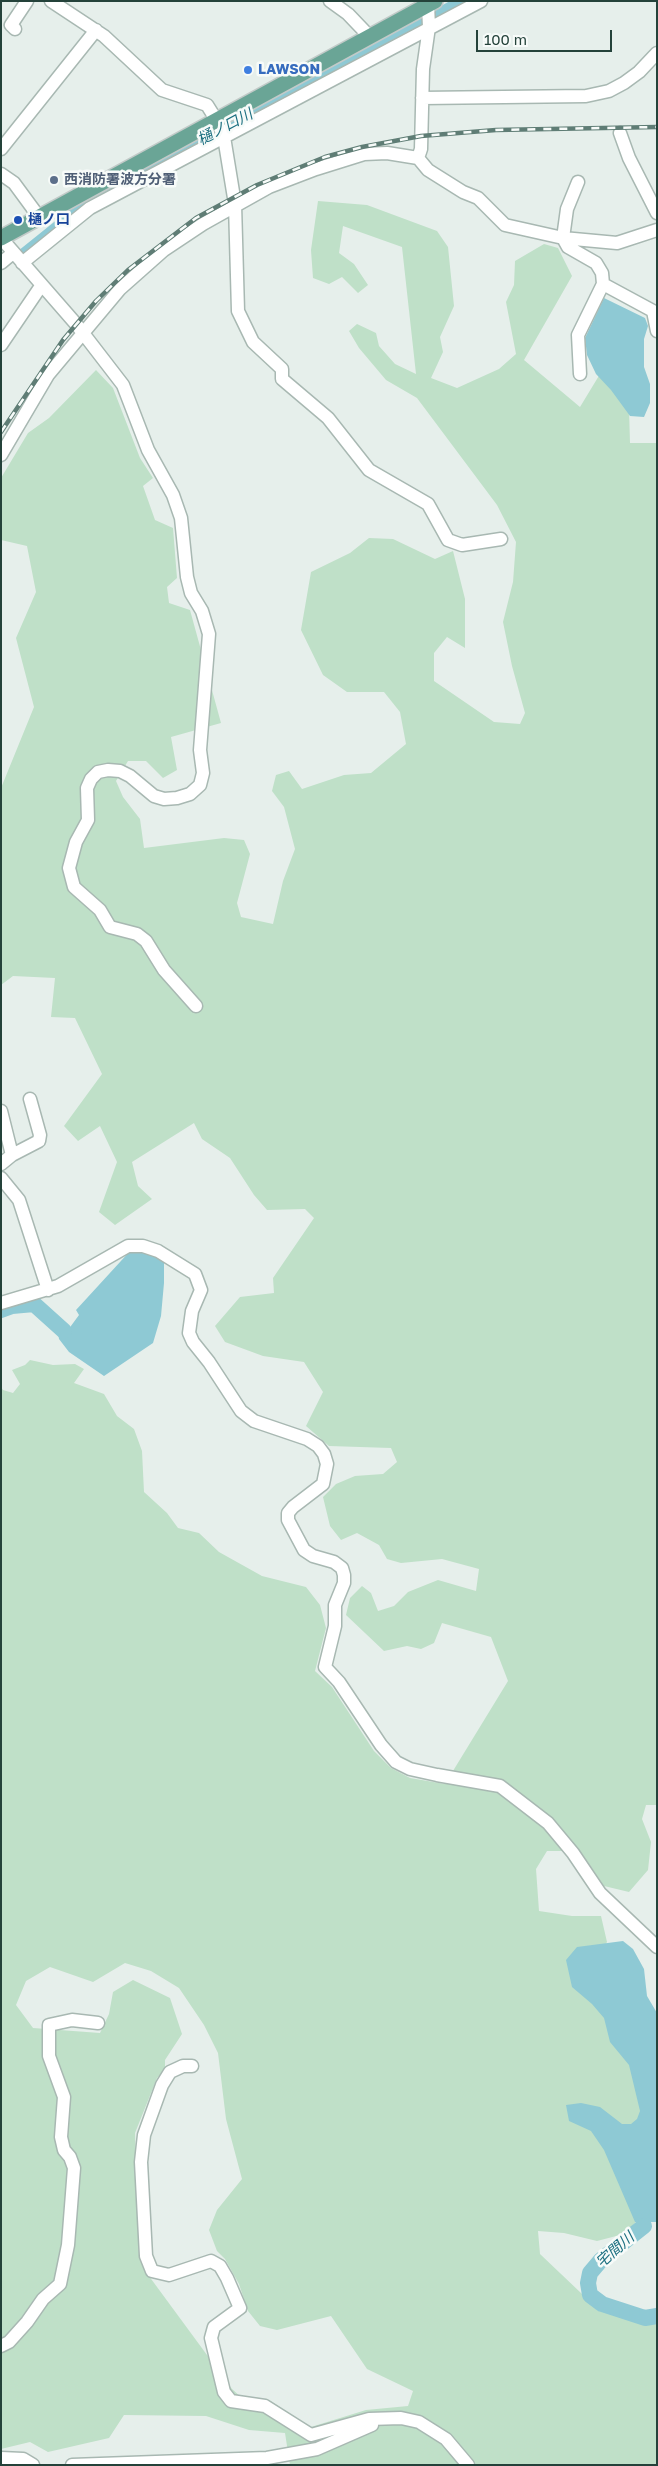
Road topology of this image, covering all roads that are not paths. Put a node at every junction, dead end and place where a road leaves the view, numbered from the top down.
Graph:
1 (27, 1) edge
2 (51, 1) edge
3 (330, 1) edge
4 (480, 1) edge
5 (430, 13) edge
6 (14, 29) dead end
7 (96, 30) junction
8 (370, 37) junction
9 (657, 53) edge
10 (422, 98) junction
11 (217, 121) junction
12 (620, 134) dead end
13 (224, 137) junction
14 (1, 148) edge
15 (418, 158) junction
16 (1, 174) edge
17 (578, 182) dead end
18 (235, 204) junction
19 (657, 213) edge
20 (39, 217) junction
21 (657, 230) edge
22 (1, 238) edge
23 (563, 238) junction
24 (13, 253) junction
25 (1, 263) edge
26 (22, 263) junction
27 (603, 284) junction
28 (42, 286) junction
29 (657, 331) edge
30 (83, 334) junction
31 (1, 345) edge
32 (580, 374) dead end
33 (1, 454) edge
34 (501, 539) dead end
35 (196, 1006) dead end
36 (30, 1099) dead end
37 (1, 1111) edge
38 (12, 1155) junction
39 (1, 1164) edge
40 (1, 1178) edge
41 (48, 1290) junction
42 (1, 1304) edge
43 (657, 1947) edge
44 (98, 2023) dead end
45 (192, 2066) dead end
46 (1, 2346) edge
47 (384, 2420) junction
48 (1, 2458) edge
49 (33, 2465) edge
50 (72, 2465) edge
51 (468, 2465) edge

1 - 6 street
2 - 7 street
3 - 8 street
4 - 5 street
5 - 8 main road
5 - 10 street
5 - 13 street
7 - 11 street
7 - 14 street
8 - 11 main road
9 - 10 street
10 - 15 street
11 - 13 street
11 - 20 main road
12 - 19 street
13 - 18 street
13 - 26 street
15 - 18 street
15 - 23 street
16 - 20 street
17 - 23 street
18 - 30 street
18 - 34 street
20 - 22 main road
21 - 23 street
22 - 24 street
23 - 27 street
24 - 25 street
24 - 26 street
26 - 28 street
27 - 29 street
27 - 32 street
28 - 30 street
28 - 31 street
30 - 33 street
30 - 35 street
36 - 38 street
37 - 38 street
38 - 39 street
40 - 41 street
41 - 42 street
41 - 43 street
44 - 46 street
45 - 47 street
47 - 50 street
47 - 51 street
48 - 49 street

